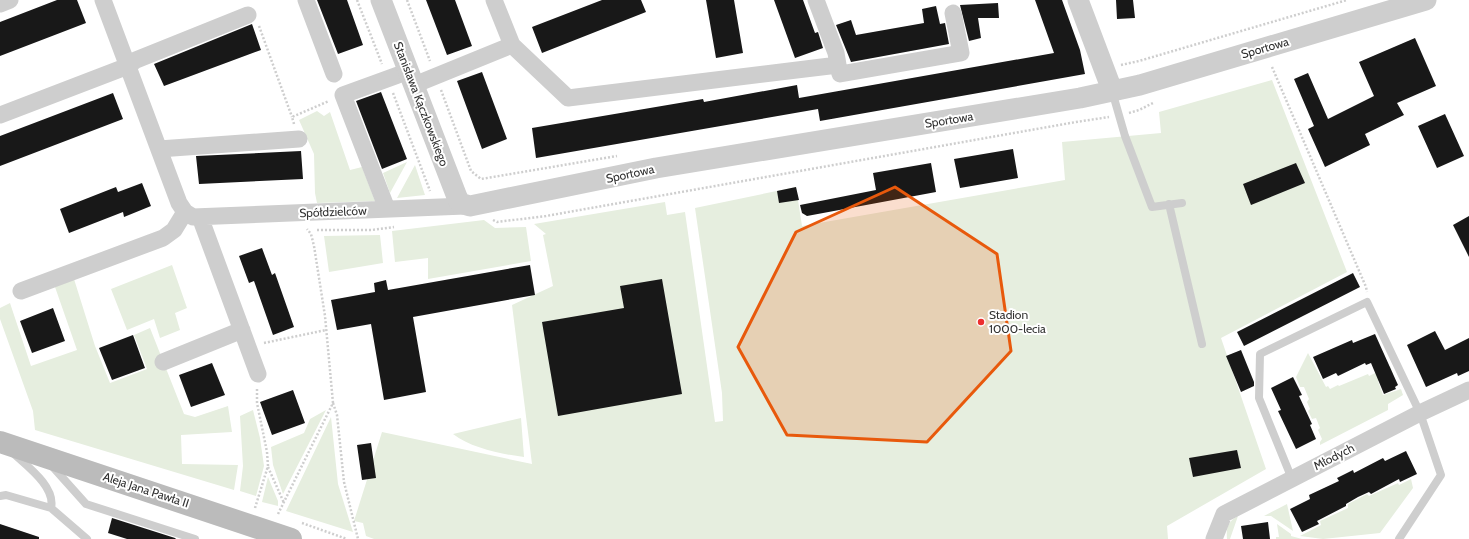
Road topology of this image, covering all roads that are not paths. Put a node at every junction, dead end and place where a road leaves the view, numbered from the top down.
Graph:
1 (10, 0) edge
2 (103, 0) edge
3 (306, 0) edge
4 (381, 0) edge
5 (494, 0) edge
6 (816, 0) edge
7 (1078, 0) edge
8 (1426, 0) edge
9 (0, 4) edge
10 (953, 13) dead end
11 (248, 15) road end
12 (512, 45) junction
13 (837, 59) junction
14 (128, 66) junction
15 (334, 74) dead end
16 (411, 78) junction
17 (1112, 90) junction
18 (0, 115) edge
19 (299, 140) road end
20 (159, 149) junction
21 (1182, 203) dead end
22 (1169, 204) junction
23 (465, 206) junction
24 (387, 209) junction
25 (193, 214) junction
26 (21, 291) dead end
27 (245, 338) junction
28 (1202, 344) dead end
29 (163, 362) dead end
30 (258, 374) road end
31 (1469, 390) edge
32 (1420, 413) junction
33 (0, 442) edge
34 (44, 456) junction
35 (1292, 479) junction
36 (0, 496) edge
37 (51, 508) junction
38 (282, 532) edge
39 (87, 539) edge
40 (195, 539) edge
41 (1214, 539) edge
42 (1399, 539) edge

1 - 9 street
2 - 14 street
3 - 15 street
4 - 16 street, Stanisława Kączkowskiego
5 - 12 street
6 - 13 street
7 - 17 street
8 - 17 street, Sportowa
10 - 13 street
11 - 14 street
12 - 13 street
12 - 16 street
14 - 18 street
14 - 20 street
16 - 23 street, Stanisława Kączkowskiego
16 - 24 street
17 - 22 lane
17 - 23 street, Sportowa
19 - 20 street
20 - 25 street
21 - 22 lane
22 - 28 lane
23 - 24 street, Spółdzielców
24 - 25 street, Spółdzielców
25 - 26 street
25 - 27 street
27 - 29 street
27 - 30 street
31 - 32 street, Młodych
32 - 35 street, Młodych
32 - 35 lane
32 - 42 lane
33 - 34 main road, Aleja Jana Pawła II
33 - 37 lane
34 - 38 main road, Aleja Jana Pawła II
34 - 40 lane
35 - 41 street, Młodych
36 - 37 lane
37 - 39 lane

